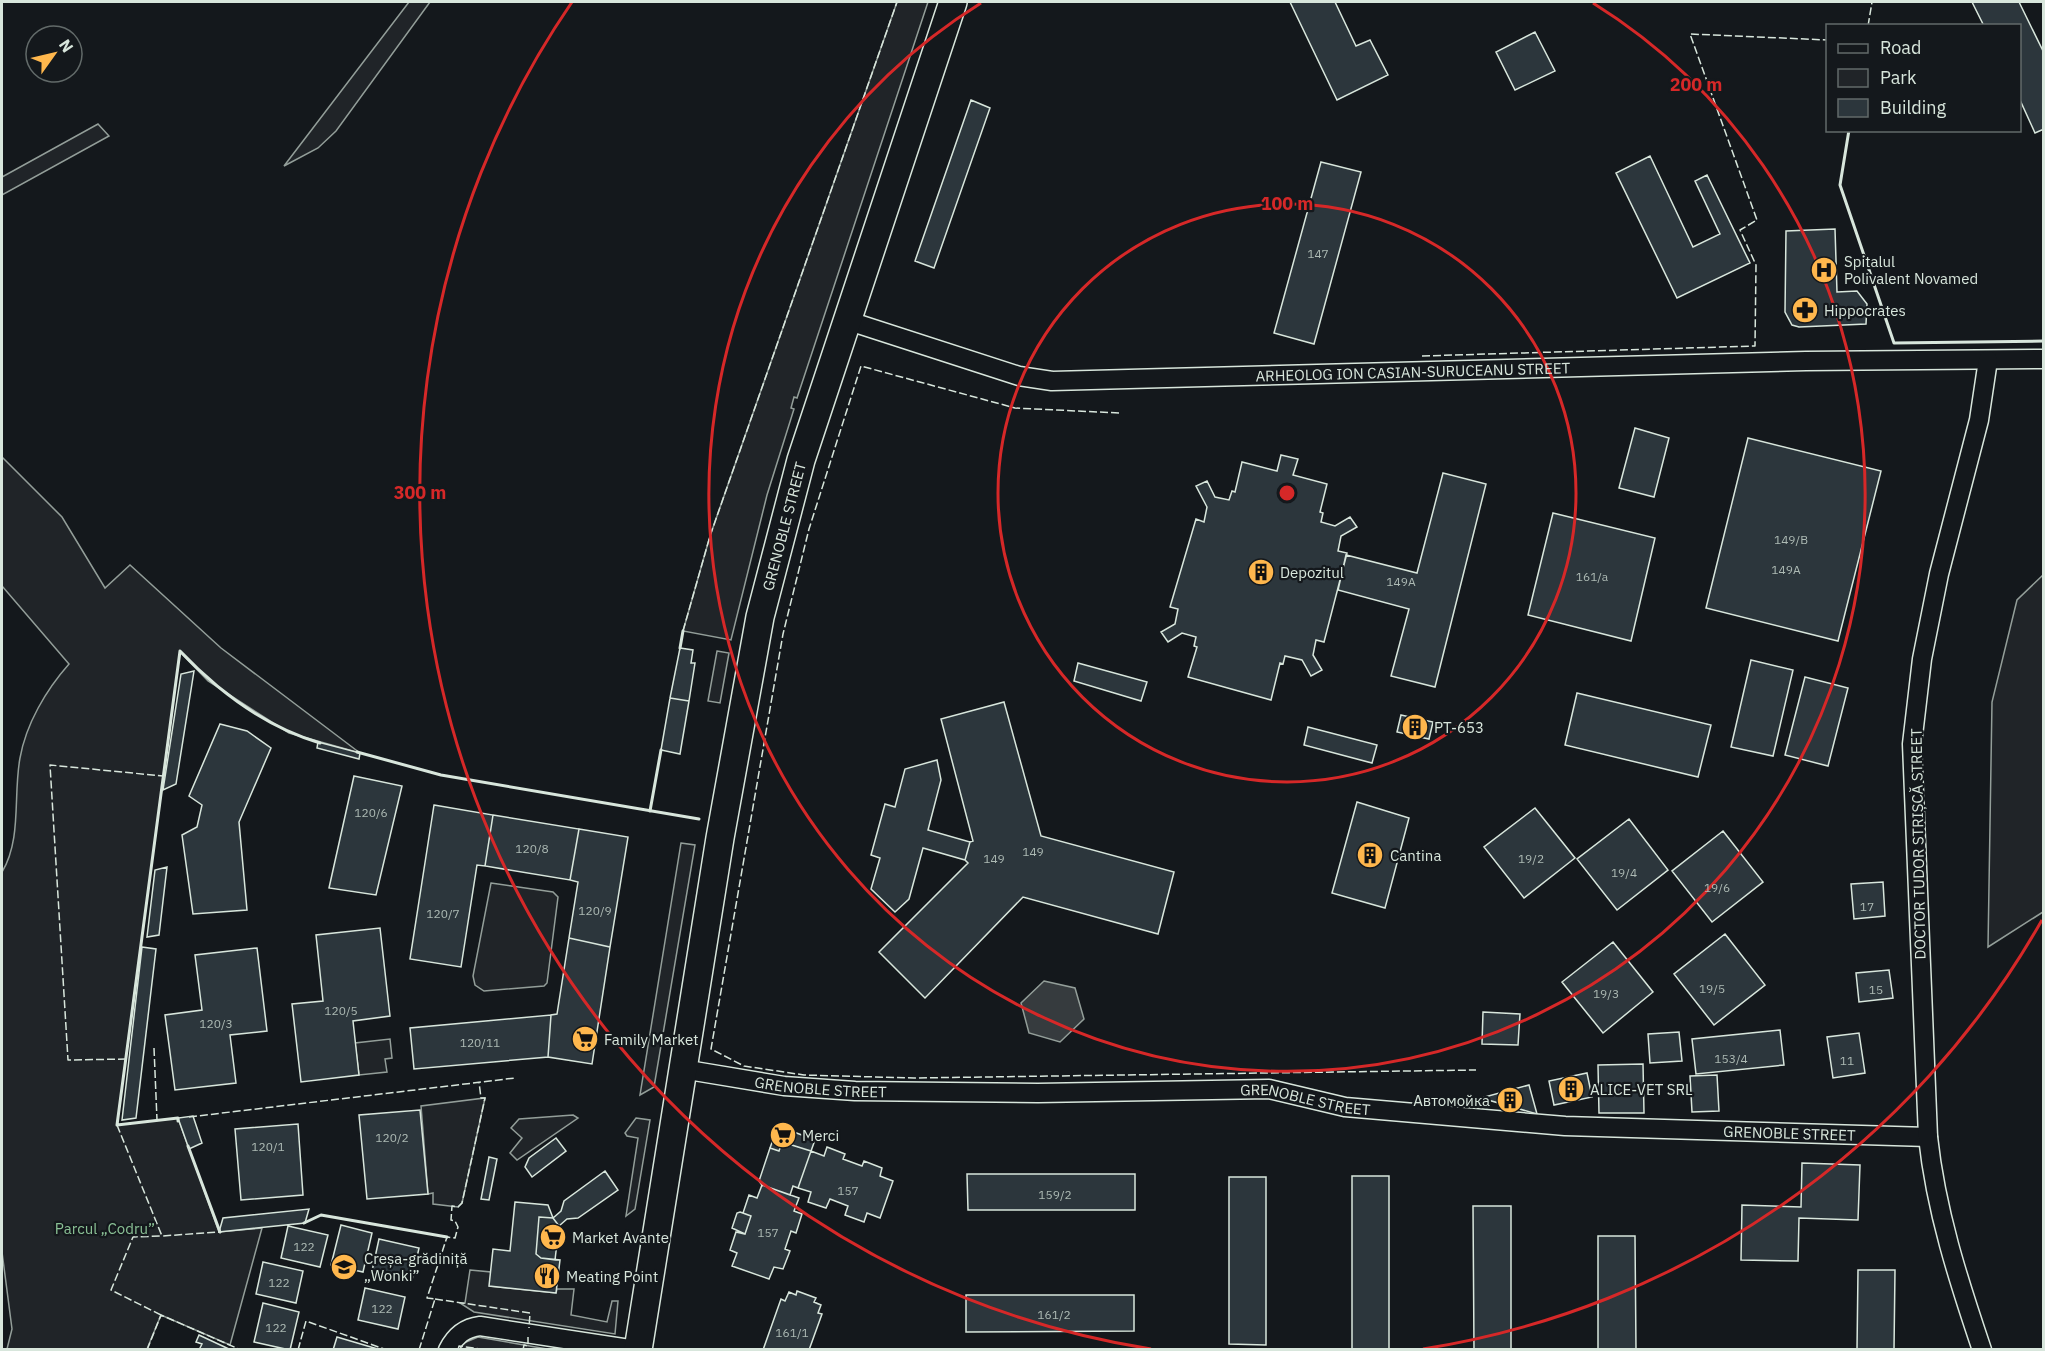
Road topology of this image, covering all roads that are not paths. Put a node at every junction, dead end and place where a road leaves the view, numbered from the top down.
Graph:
1 (953, 2) edge
2 (849, 321) junction
3 (2043, 358) edge
4 (1988, 360) junction
5 (682, 1069) junction
6 (1928, 1137) junction
7 (448, 1350) edge
8 (637, 1350) edge
9 (1982, 1350) edge

1 - 2 main road, GRENOBLE STREET
2 - 4 street, ARHEOLOG ION CASIAN-SURUCEANU STREET
2 - 5 main road, GRENOBLE STREET
3 - 4 street
4 - 6 street, DOCTOR TUDOR STRIȘCĂ STREET
5 - 6 street, GRENOBLE STREET
5 - 8 main road, GRENOBLE STREET
6 - 9 street, DOCTOR TUDOR STRIȘCĂ STREET
7 - 8 street

